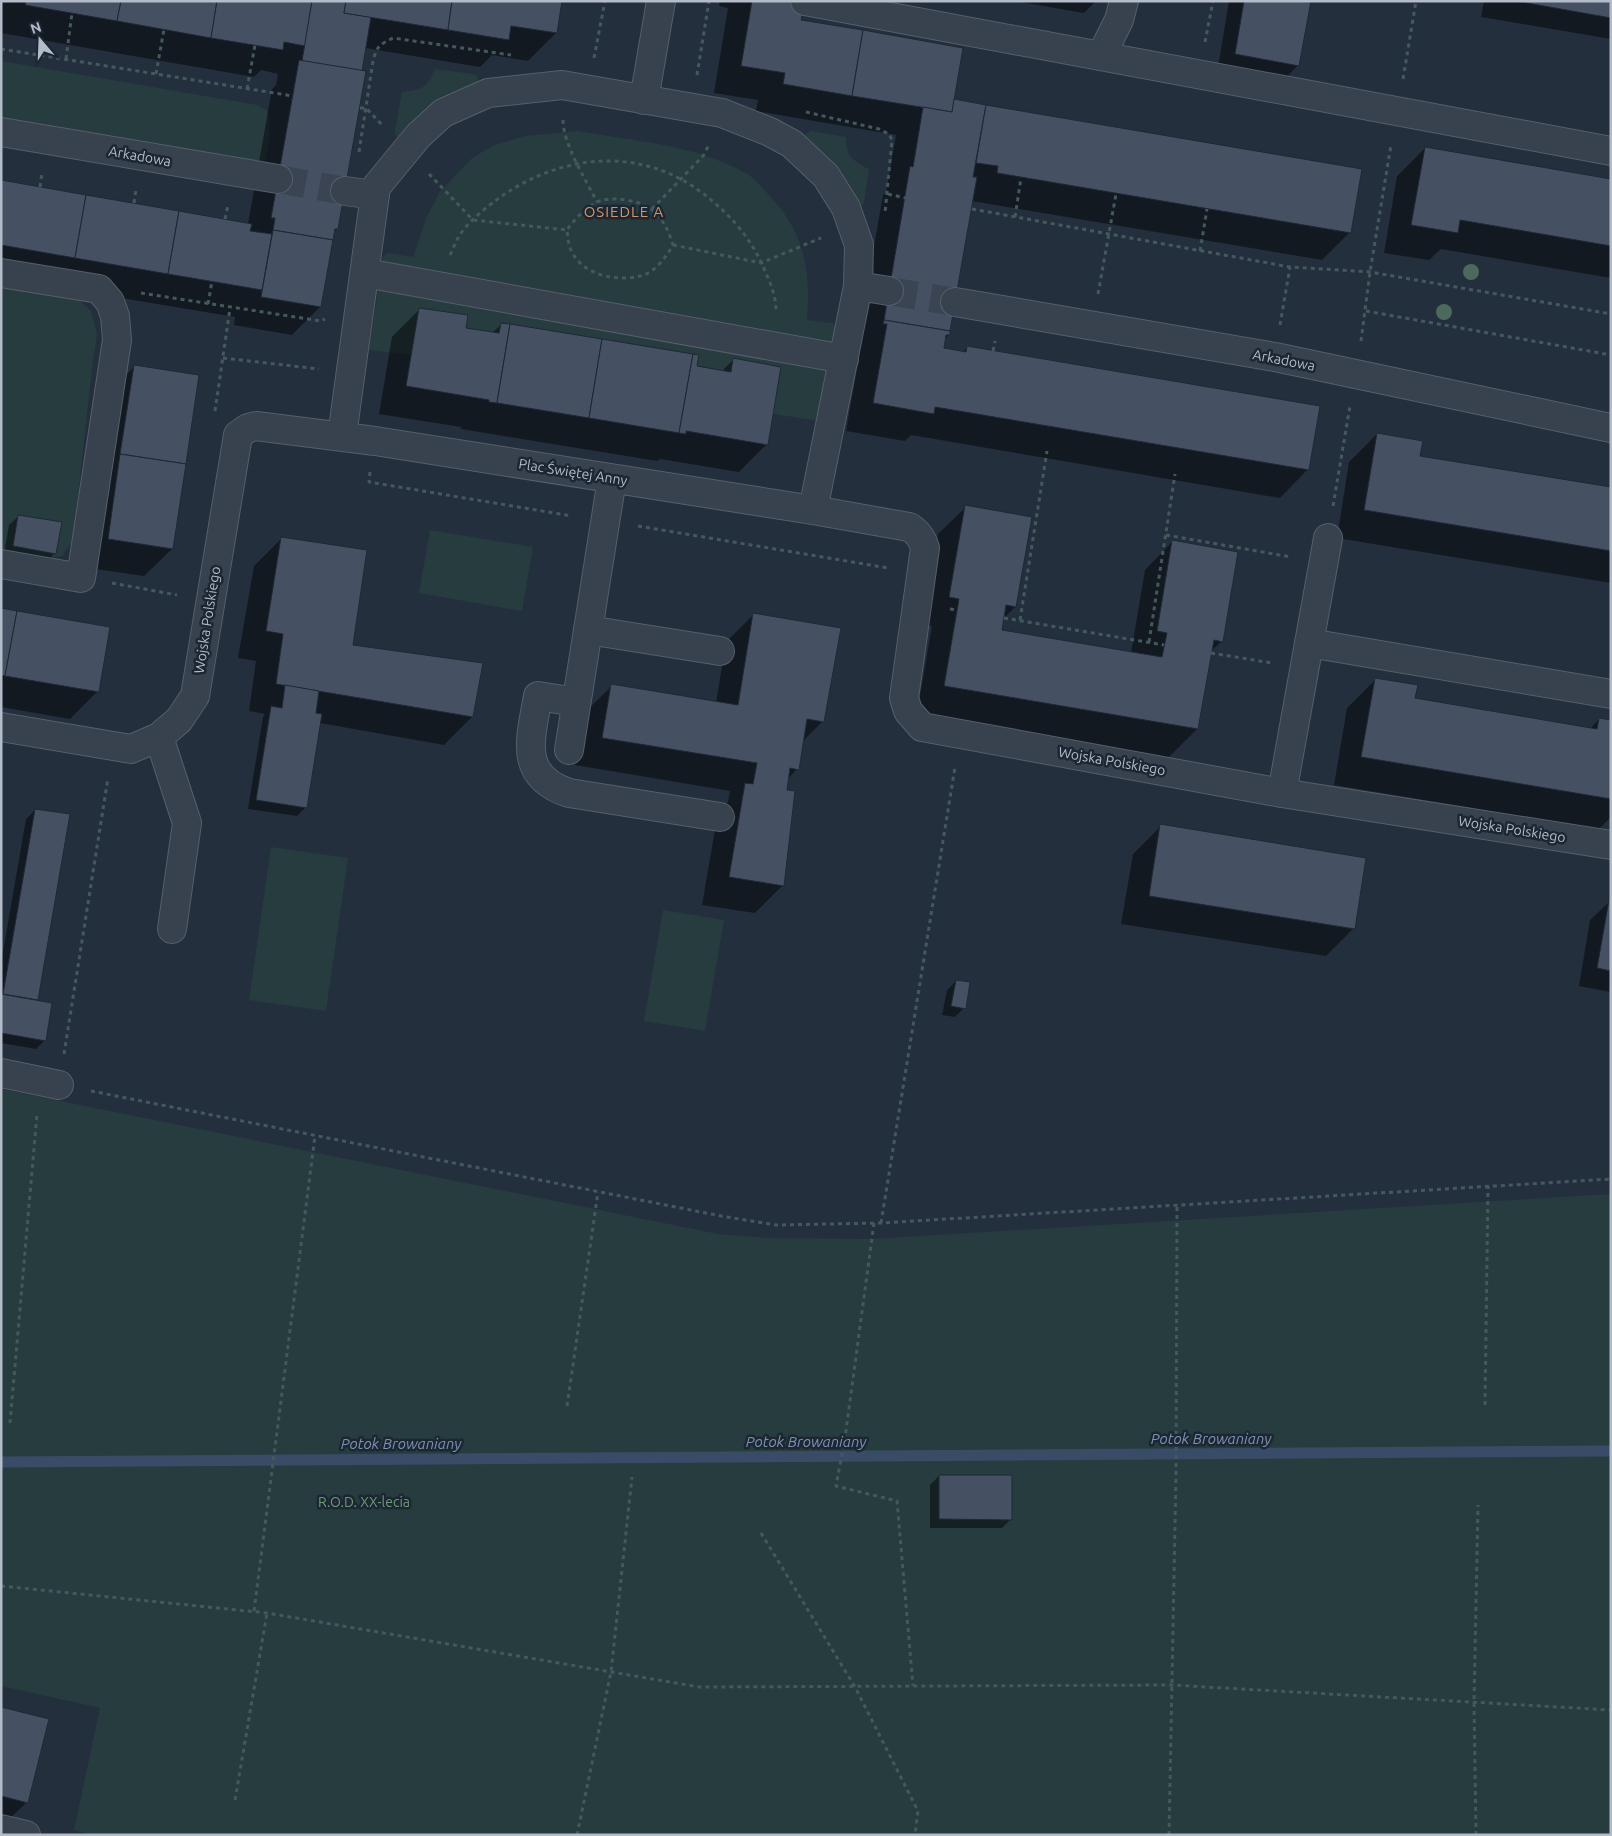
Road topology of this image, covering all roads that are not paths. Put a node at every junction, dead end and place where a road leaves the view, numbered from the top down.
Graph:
1 (661, 1) edge
2 (805, 1) edge
3 (1124, 1) edge
4 (852, 5) edge
5 (1102, 56) junction
6 (644, 100) junction
7 (1, 132) edge
8 (1611, 151) edge
9 (278, 179) tunnel mouth
10 (346, 191) tunnel mouth
11 (375, 195) junction
12 (1, 273) edge
13 (365, 273) junction
14 (858, 286) junction
15 (889, 291) tunnel mouth
16 (956, 302) tunnel mouth
17 (844, 359) junction
18 (1611, 428) edge
19 (342, 436) junction
20 (612, 479) junction
21 (813, 510) junction
22 (1326, 550) road end
23 (1, 564) edge
24 (588, 630) junction
25 (720, 651) dead end
26 (1307, 656) junction
27 (1611, 694) edge
28 (576, 702) junction
29 (1, 727) edge
30 (159, 737) junction
31 (569, 750) dead end
32 (1282, 792) junction
33 (720, 817) dead end
34 (1611, 845) edge
35 (172, 929) dead end
36 (1, 1073) edge
37 (50, 1083) road end
38 (1, 1829) edge
39 (26, 1835) edge

1 - 6 street
2 - 4 street
3 - 5 street
4 - 5 street
5 - 8 street
6 - 11 street
6 - 14 street
7 - 9 street, Arkadowa
10 - 11 street
11 - 13 street
12 - 23 street
13 - 17 street
13 - 19 street
14 - 15 street
14 - 17 street
16 - 18 street, Arkadowa
17 - 21 street
19 - 20 street, Plac Świętej Anny
19 - 30 street, Wojska Polskiego
20 - 21 street, Plac Świętej Anny
20 - 24 street
21 - 32 street, Wojska Polskiego
22 - 26 street
24 - 25 street
24 - 28 street
26 - 27 street
26 - 32 street
28 - 31 street
28 - 33 street
29 - 30 street, Wojska Polskiego
30 - 35 street
32 - 34 street, Wojska Polskiego
36 - 37 street
38 - 39 street

